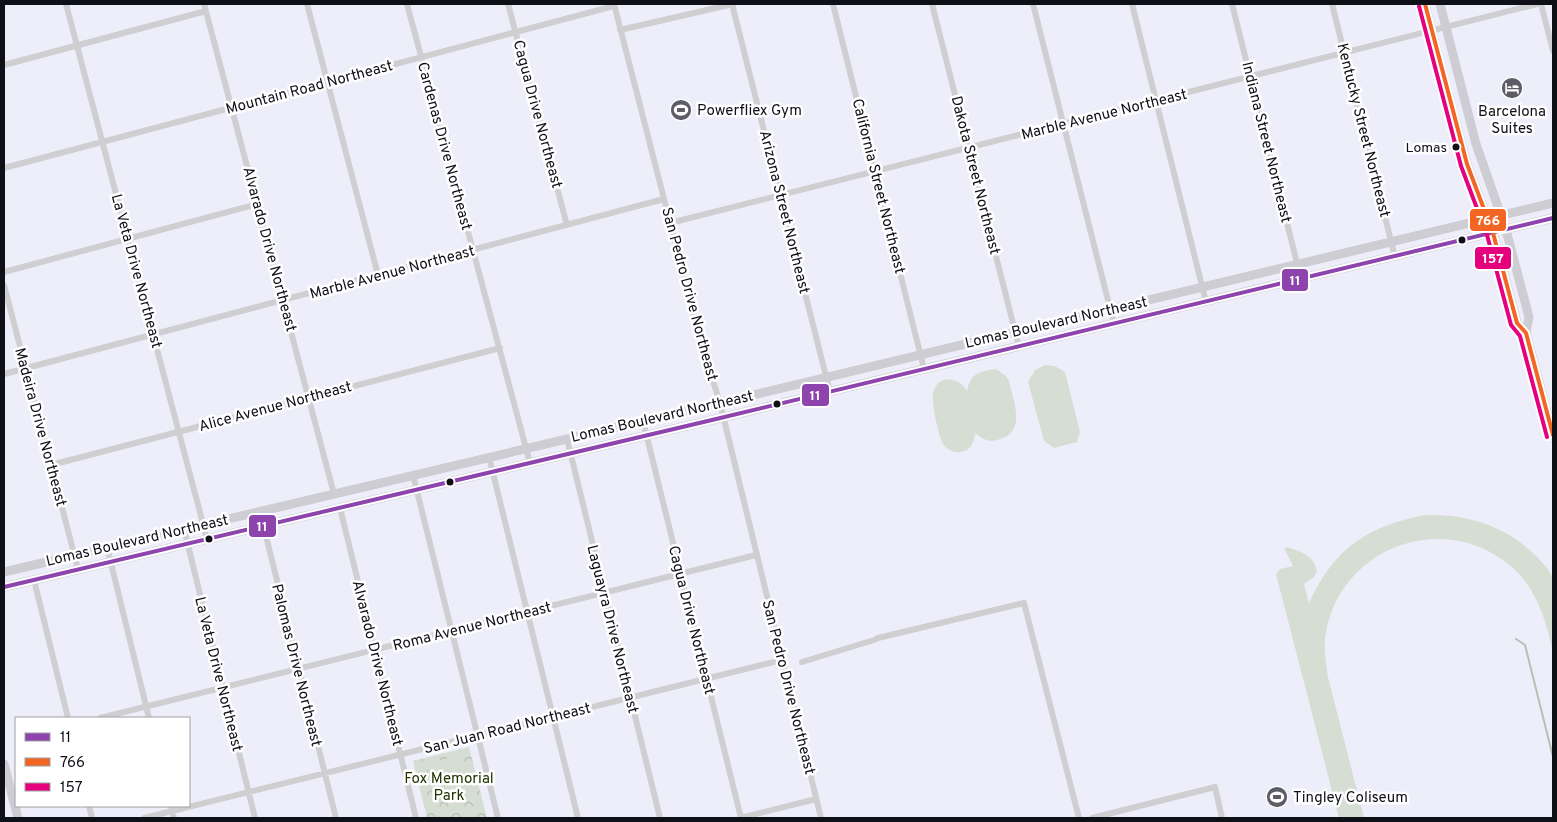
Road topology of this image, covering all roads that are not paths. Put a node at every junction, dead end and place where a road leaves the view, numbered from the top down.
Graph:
1 (66, 4) edge
2 (204, 4) edge
3 (308, 4) edge
4 (407, 4) edge
5 (508, 4) edge
6 (732, 4) edge
7 (833, 4) edge
8 (932, 4) edge
9 (1033, 4) edge
10 (1132, 4) edge
11 (1232, 4) edge
12 (1332, 4) edge
13 (1425, 4) edge
14 (1440, 4) edge
15 (1539, 4) edge
16 (614, 5) edge
17 (206, 12) junction
18 (1446, 26) junction
19 (620, 30) junction
20 (1432, 30) junction
21 (516, 33) junction
22 (77, 46) junction
23 (1553, 51) edge
24 (1344, 53) junction
25 (421, 58) junction
26 (4, 65) edge
27 (1250, 77) junction
28 (328, 82) junction
29 (1156, 100) junction
30 (233, 108) junction
31 (1063, 124) junction
32 (104, 142) junction
33 (969, 147) junction
34 (4, 168) edge
35 (875, 172) junction
36 (780, 195) junction
37 (664, 199) junction
38 (1553, 203) edge
39 (258, 204) junction
40 (1502, 216) junction
41 (1553, 218) edge
42 (1488, 219) junction
43 (670, 223) junction
44 (567, 225) junction
45 (1506, 230) junction
46 (1493, 233) junction
47 (128, 240) junction
48 (1391, 242) junction
49 (472, 251) junction
50 (1395, 257) junction
51 (1297, 265) junction
52 (4, 272) edge
53 (378, 274) junction
54 (1301, 280) junction
55 (4, 285) edge
56 (1203, 287) junction
57 (283, 301) junction
58 (1206, 302) junction
59 (1110, 310) junction
60 (1114, 324) junction
61 (1015, 332) junction
62 (1526, 334) junction
63 (154, 335) junction
64 (1019, 347) junction
65 (500, 348) junction
66 (921, 354) junction
67 (26, 369) junction
68 (924, 369) junction
69 (4, 374) edge
70 (826, 377) junction
71 (830, 392) junction
72 (309, 398) junction
73 (720, 403) junction
74 (722, 418) junction
75 (643, 421) junction
76 (180, 431) junction
77 (1553, 434) edge
78 (646, 436) junction
79 (567, 439) junction
80 (527, 448) junction
81 (571, 453) junction
82 (489, 457) junction
83 (530, 463) junction
84 (51, 465) junction
85 (493, 472) junction
86 (413, 475) junction
87 (417, 490) junction
88 (334, 494) junction
89 (340, 508) junction
90 (260, 512) junction
91 (205, 525) junction
92 (263, 526) junction
93 (184, 529) junction
94 (207, 539) junction
95 (187, 543) junction
96 (107, 547) junction
97 (75, 555) junction
98 (756, 555) junction
99 (111, 561) junction
100 (78, 569) junction
101 (4, 572) edge
102 (680, 574) junction
103 (34, 580) junction
104 (4, 587) edge
105 (604, 593) junction
106 (528, 613) junction
107 (451, 631) junction
108 (375, 650) junction
109 (782, 660) junction
110 (802, 662) dead end
111 (299, 669) junction
112 (707, 679) junction
113 (223, 688) junction
114 (629, 698) junction
115 (146, 707) junction
116 (553, 716) junction
117 (68, 717) edge
118 (104, 717) edge
119 (149, 717) edge
120 (478, 735) junction
121 (400, 754) junction
122 (4, 764) edge
123 (324, 773) junction
124 (7, 792) edge
125 (248, 792) junction
126 (816, 799) junction
127 (172, 812) edge
128 (18, 818) edge
129 (144, 818) edge
130 (255, 818) edge
131 (336, 818) edge
132 (416, 818) edge
133 (498, 818) edge
134 (578, 818) edge
135 (660, 818) edge
136 (741, 818) edge
137 (821, 818) edge
138 (1079, 818) edge
139 (1092, 818) edge
140 (1222, 818) edge

1 - 22 street, La Veta Drive Northeast
2 - 17 street, Alvarado Drive Northeast
3 - 28 street
4 - 25 street, Cardenas Drive Northeast
5 - 21 street, Cagua Drive Northeast
6 - 19 street
6 - 36 street, Arizona Street Northeast
7 - 35 street, California Street Northeast
8 - 33 street, Dakota Street Northeast
9 - 31 street
10 - 29 street
11 - 27 street, Indiana Street Northeast
12 - 24 street, Kentucky Street Northeast
13 - 20 main road
14 - 18 main road
15 - 18 street, Marble Avenue Northeast
15 - 23 street
16 - 19 street, San Pedro Drive Northeast
16 - 21 street, Mountain Road Northeast
17 - 22 street
17 - 30 street, Alvarado Drive Northeast
18 - 20 street, Marble Avenue Northeast
18 - 40 main road
19 - 37 street, San Pedro Drive Northeast
20 - 24 street, Marble Avenue Northeast
20 - 42 main road
21 - 25 street, Mountain Road Northeast
21 - 44 street, Cagua Drive Northeast
22 - 26 street
22 - 32 street, La Veta Drive Northeast
24 - 27 street, Marble Avenue Northeast
24 - 48 street, Kentucky Street Northeast
25 - 28 street, Mountain Road Northeast
25 - 49 street, Cardenas Drive Northeast
27 - 29 street, Marble Avenue Northeast
27 - 51 street, Indiana Street Northeast
28 - 30 street, Mountain Road Northeast
28 - 53 street
29 - 31 street, Marble Avenue Northeast
29 - 56 street
30 - 32 street, Mountain Road Northeast
30 - 39 street, Alvarado Drive Northeast
31 - 33 street, Marble Avenue Northeast
31 - 59 street
32 - 34 street, Mountain Road Northeast
32 - 47 street, La Veta Drive Northeast
33 - 35 street, Marble Avenue Northeast
33 - 61 street, Dakota Street Northeast
35 - 36 street, Marble Avenue Northeast
35 - 66 street, California Street Northeast
36 - 43 street, Marble Avenue Northeast
36 - 70 street, Arizona Street Northeast
37 - 43 street, San Pedro Drive Northeast
37 - 44 street, Marble Avenue Northeast
38 - 40 main road, Lomas Boulevard Northeast
39 - 47 street
39 - 57 street, Alvarado Drive Northeast
40 - 42 main road, Lomas Boulevard Northeast
40 - 45 main road
41 - 45 main road, Lomas Boulevard Northeast
42 - 46 main road
42 - 48 main road, Lomas Boulevard Northeast
43 - 73 street, San Pedro Drive Northeast
44 - 49 street, Marble Avenue Northeast
45 - 46 main road, Lomas Boulevard Northeast
45 - 62 main road
46 - 50 main road, Lomas Boulevard Northeast
46 - 62 main road
47 - 52 street
47 - 63 street, La Veta Drive Northeast
48 - 50 street, Kentucky Street Northeast
48 - 51 main road, Lomas Boulevard Northeast
49 - 53 street, Marble Avenue Northeast
49 - 65 street, Cardenas Drive Northeast
50 - 54 main road, Lomas Boulevard Northeast
51 - 54 street, Indiana Street Northeast
51 - 56 main road, Lomas Boulevard Northeast
53 - 57 street, Marble Avenue Northeast
54 - 58 main road, Lomas Boulevard Northeast
55 - 67 street, Madeira Drive Northeast
56 - 58 street
56 - 59 main road, Lomas Boulevard Northeast
57 - 63 street, Marble Avenue Northeast
57 - 72 street, Alvarado Drive Northeast
58 - 60 main road, Lomas Boulevard Northeast
59 - 60 street
59 - 61 main road, Lomas Boulevard Northeast
60 - 64 main road, Lomas Boulevard Northeast
61 - 64 street, Dakota Street Northeast
61 - 66 main road, Lomas Boulevard Northeast
62 - 77 main road
63 - 67 street, Marble Avenue Northeast
63 - 76 street, La Veta Drive Northeast
64 - 68 main road, Lomas Boulevard Northeast
65 - 72 street, Alice Avenue Northeast
65 - 80 street, Cardenas Drive Northeast
66 - 68 street, California Street Northeast
66 - 70 main road, Lomas Boulevard Northeast
67 - 69 street, Marble Avenue Northeast
67 - 84 street, Madeira Drive Northeast
68 - 71 main road, Lomas Boulevard Northeast
70 - 71 street, Arizona Street Northeast
70 - 73 main road, Lomas Boulevard Northeast
71 - 74 main road, Lomas Boulevard Northeast
72 - 76 street, Alice Avenue Northeast
72 - 88 street, Alvarado Drive Northeast
73 - 74 street, San Pedro Drive Northeast
73 - 75 main road, Lomas Boulevard Northeast
74 - 78 main road, Lomas Boulevard Northeast
74 - 98 street, San Pedro Drive Northeast
75 - 78 street, Cagua Drive Northeast
75 - 79 main road, Lomas Boulevard Northeast
76 - 84 street, Alice Avenue Northeast
76 - 91 street, La Veta Drive Northeast
78 - 81 main road, Lomas Boulevard Northeast
78 - 102 street, Cagua Drive Northeast
79 - 80 main road, Lomas Boulevard Northeast
79 - 81 street, Laguayra Drive Northeast
80 - 82 main road, Lomas Boulevard Northeast
80 - 83 street, Cardenas Drive Northeast
81 - 83 main road, Lomas Boulevard Northeast
81 - 105 street, Laguayra Drive Northeast
82 - 85 street
82 - 86 main road, Lomas Boulevard Northeast
83 - 85 main road, Lomas Boulevard Northeast
84 - 97 street, Madeira Drive Northeast
85 - 87 main road, Lomas Boulevard Northeast
85 - 106 street
86 - 87 street
86 - 88 main road, Lomas Boulevard Northeast
87 - 89 main road, Lomas Boulevard Northeast
87 - 107 street
88 - 90 main road, Lomas Boulevard Northeast
89 - 92 main road, Lomas Boulevard Northeast
89 - 108 street, Alvarado Drive Northeast
90 - 91 main road, Lomas Boulevard Northeast
90 - 92 street, Palomas Drive Northeast
91 - 93 main road, Lomas Boulevard Northeast
91 - 94 street, La Veta Drive Northeast
92 - 94 main road, Lomas Boulevard Northeast
92 - 111 street, Palomas Drive Northeast
93 - 95 street, La Veta Drive Northeast
93 - 96 main road, Lomas Boulevard Northeast
94 - 95 main road, Lomas Boulevard Northeast
95 - 99 main road, Lomas Boulevard Northeast
95 - 113 street, La Veta Drive Northeast
96 - 97 main road, Lomas Boulevard Northeast
96 - 99 street
97 - 100 street, Madeira Drive Northeast
97 - 101 main road, Lomas Boulevard Northeast
98 - 102 street, Roma Avenue Northeast
98 - 109 street, San Pedro Drive Northeast
99 - 100 main road, Lomas Boulevard Northeast
99 - 115 street
100 - 103 main road, Lomas Boulevard Northeast
102 - 105 street, Roma Avenue Northeast
102 - 112 street, Cagua Drive Northeast
103 - 104 main road, Lomas Boulevard Northeast
103 - 117 street
105 - 106 street, Roma Avenue Northeast
105 - 114 street, Laguayra Drive Northeast
106 - 107 street, Roma Avenue Northeast
106 - 116 street
107 - 108 street, Roma Avenue Northeast
107 - 120 street
108 - 111 street, Roma Avenue Northeast
108 - 121 street, Alvarado Drive Northeast
109 - 112 street, San Juan Road Northeast
109 - 126 street, San Pedro Drive Northeast
110 - 138 street
111 - 113 street, Roma Avenue Northeast
111 - 123 street, Palomas Drive Northeast
112 - 114 street, San Juan Road Northeast
112 - 136 street, Cagua Drive Northeast
113 - 115 street, Roma Avenue Northeast
113 - 125 street, La Veta Drive Northeast
114 - 116 street, San Juan Road Northeast
114 - 135 street, Laguayra Drive Northeast
115 - 118 street, Roma Avenue Northeast
115 - 119 street
116 - 120 street, San Juan Road Northeast
116 - 134 street
120 - 121 street, San Juan Road Northeast
120 - 133 street
121 - 123 street, San Juan Road Northeast
121 - 132 street, Alvarado Drive Northeast
122 - 124 main road
123 - 125 street, San Juan Road Northeast
123 - 131 street, Palomas Drive Northeast
124 - 128 main road
125 - 127 street, San Juan Road Northeast
125 - 130 street, La Veta Drive Northeast
126 - 136 street
126 - 137 street, San Pedro Drive Northeast
127 - 129 street, San Juan Road Northeast
139 - 140 street

